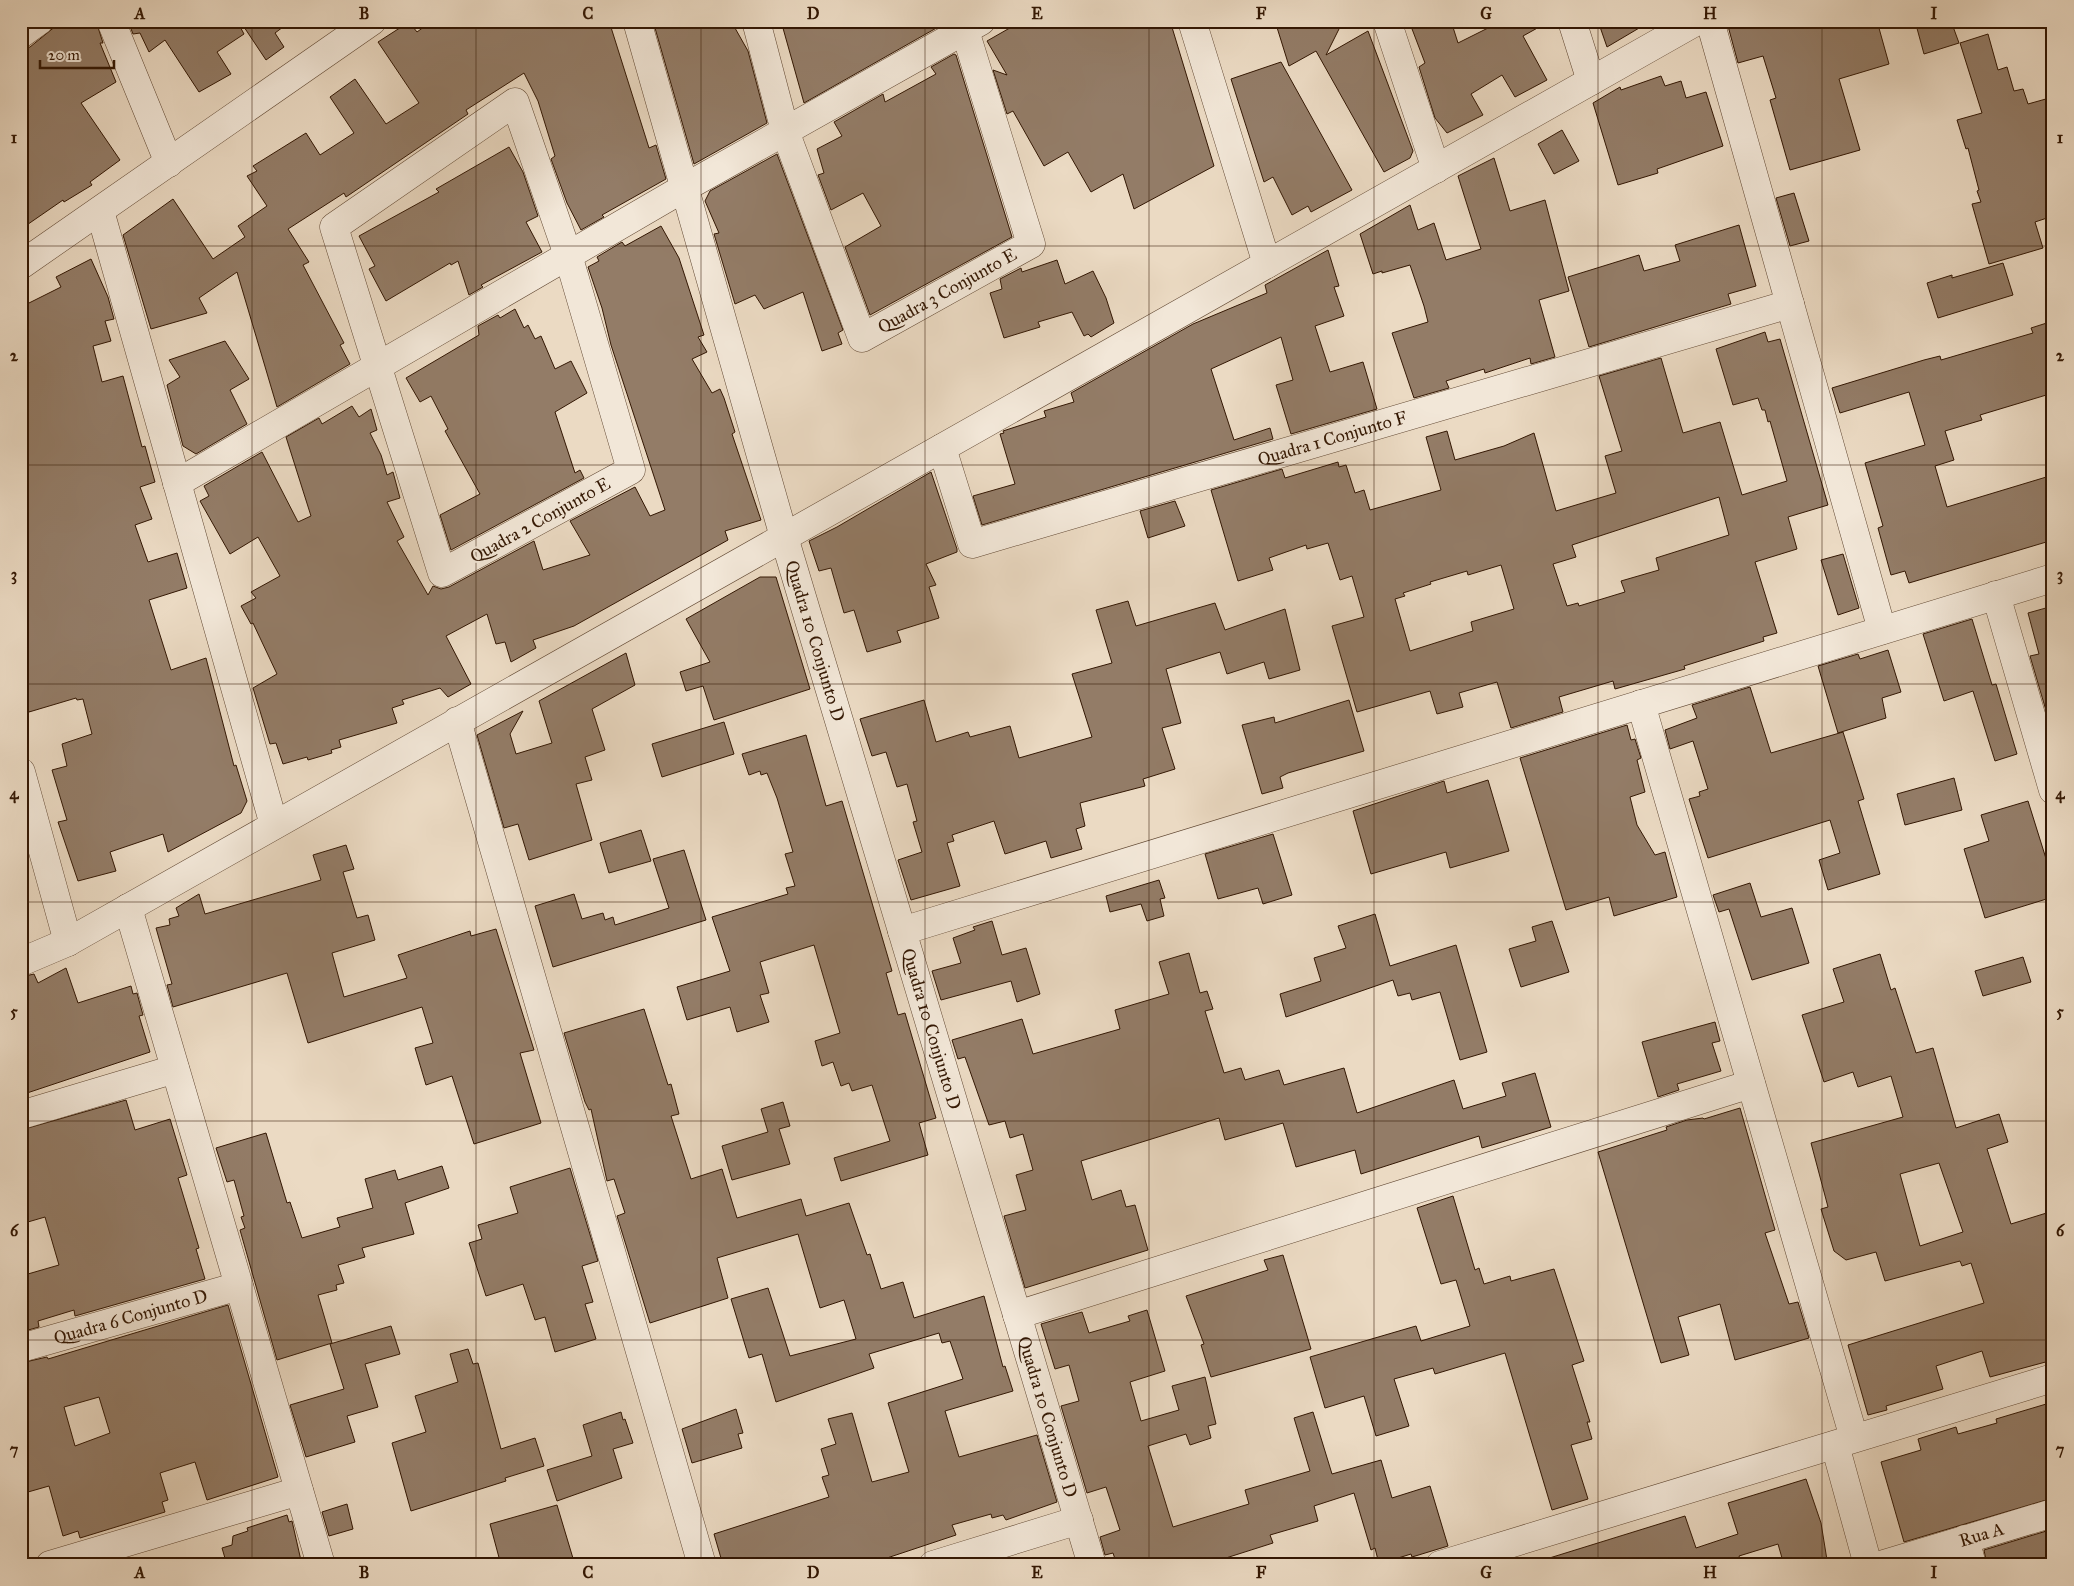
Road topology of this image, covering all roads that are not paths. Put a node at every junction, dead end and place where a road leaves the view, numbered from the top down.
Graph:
1 (38, 21) edge
2 (112, 21) edge
3 (372, 21) edge
4 (637, 21) edge
5 (756, 21) edge
6 (1192, 21) edge
7 (1387, 21) edge
8 (1572, 21) edge
9 (1697, 21) edge
10 (1710, 21) edge
11 (969, 24) edge
12 (21, 34) edge
13 (1591, 81) junction
14 (785, 131) junction
15 (169, 162) junction
16 (1436, 169) junction
17 (684, 188) junction
18 (100, 210) junction
19 (568, 255) junction
20 (1267, 264) junction
21 (21, 265) edge
22 (1790, 304) junction
23 (376, 367) junction
24 (942, 448) junction
25 (177, 483) junction
26 (784, 537) junction
27 (2053, 578) edge
28 (1996, 595) junction
29 (1882, 630) junction
30 (1641, 704) junction
31 (458, 721) junction
32 (21, 772) edge
33 (2053, 790) edge
34 (274, 825) junction
35 (128, 908) junction
36 (902, 931) junction
37 (68, 942) junction
38 (21, 962) edge
39 (175, 1069) junction
40 (1751, 1084) junction
41 (21, 1116) edge
42 (239, 1286) junction
43 (1017, 1315) junction
44 (21, 1348) edge
45 (2053, 1378) edge
46 (1845, 1441) junction
47 (299, 1490) junction
48 (2053, 1512) edge
49 (1079, 1520) junction
50 (1968, 1552) edge
51 (50, 1565) edge
52 (321, 1565) edge
53 (702, 1565) edge
54 (932, 1565) edge
55 (1092, 1565) edge
56 (1440, 1565) edge
57 (1868, 1565) edge
58 (1881, 1565) edge

1 - 12 street
2 - 15 street
3 - 15 street
4 - 17 street, Quadra 10 Conjunto D
5 - 14 street, Quadra 3 Conjunto E
6 - 20 street
7 - 16 street
8 - 13 street
9 - 13 street
10 - 22 street
11 - 14 street, Quadra 3 Conjunto E
11 - 14 street, Quadra 3 Conjunto E
13 - 16 street
14 - 17 street, Quadra 3 Conjunto E
15 - 18 street
16 - 20 street
17 - 19 street
17 - 26 street, Quadra 10 Conjunto D
18 - 21 street
18 - 25 street
19 - 23 street
19 - 23 street, Quadra 2 Conjunto E
19 - 23 street, Quadra 2 Conjunto E
20 - 24 street
22 - 24 street, Quadra 1 Conjunto F
22 - 29 street
23 - 25 street
24 - 26 street
25 - 34 street
26 - 31 street
26 - 36 street, Quadra 10 Conjunto D
27 - 28 street
28 - 29 street
28 - 33 street
29 - 30 street
30 - 36 street
30 - 40 street
31 - 34 street
31 - 53 street
32 - 37 street
34 - 35 street
35 - 37 street
35 - 39 street
36 - 43 street, Quadra 10 Conjunto D
37 - 38 street
39 - 41 street
39 - 42 street
40 - 43 street
40 - 46 street
42 - 44 street, Quadra 6 Conjunto D
42 - 47 street
43 - 49 street, Quadra 10 Conjunto D
45 - 46 street
46 - 56 street
46 - 57 street
47 - 51 street
47 - 52 street
48 - 50 street, Rua A
49 - 54 street
49 - 55 street, Quadra 10 Conjunto D
50 - 58 street, Rua A

